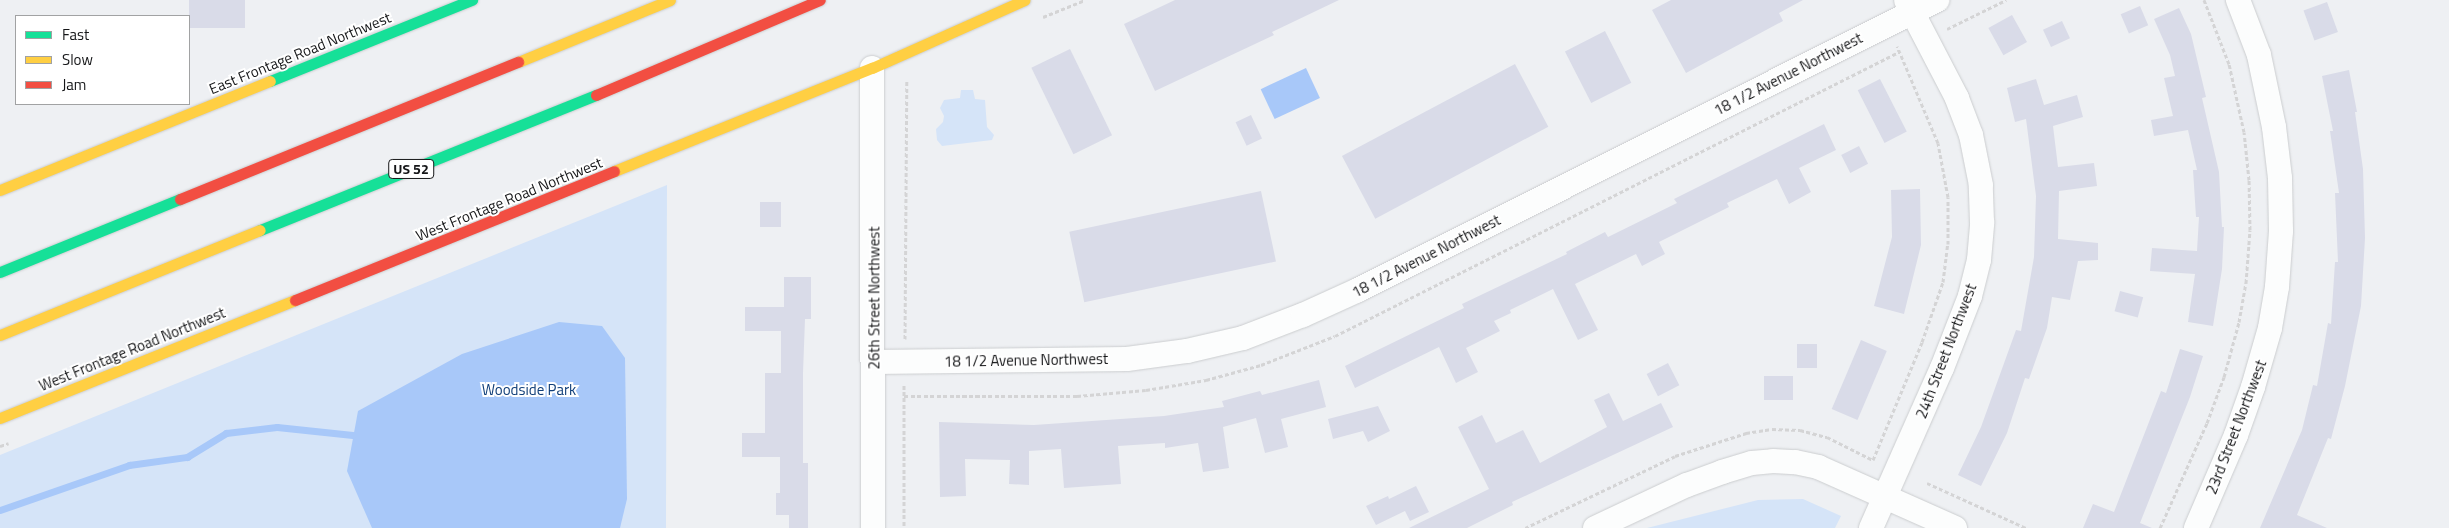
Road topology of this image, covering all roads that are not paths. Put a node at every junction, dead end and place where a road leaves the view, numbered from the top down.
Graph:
1 (472, 0) edge
2 (670, 0) edge
3 (820, 0) edge
4 (1025, 0) edge
5 (1937, 0) edge
6 (2238, 0) edge
7 (1909, 6) edge
8 (872, 68) junction
9 (0, 190) edge
10 (0, 272) edge
11 (0, 335) edge
12 (874, 362) junction
13 (0, 418) edge
14 (1887, 497) junction
15 (873, 528) edge
16 (1595, 528) edge
17 (1871, 528) edge
18 (1955, 528) edge
19 (2196, 528) edge

1 - 9 main road, East Frontage Road Northwest
2 - 10 main road
3 - 11 main road, US 52
4 - 8 main road, West Frontage Road Northwest
5 - 7 street, 18 1/2 Avenue Northwest
6 - 19 street, 23rd Street Northwest
7 - 12 street, 18 1/2 Avenue Northwest
7 - 14 street, 24th Street Northwest
8 - 12 street, 26th Street Northwest
8 - 13 main road, West Frontage Road Northwest
12 - 15 street, 26th Street Northwest
14 - 16 street
14 - 17 street, 24th Street Northwest
14 - 18 street

